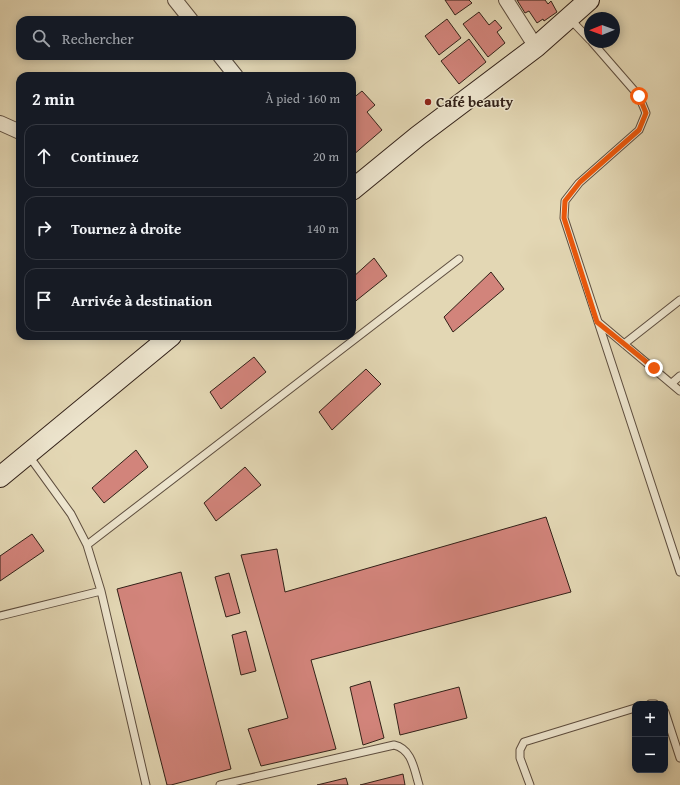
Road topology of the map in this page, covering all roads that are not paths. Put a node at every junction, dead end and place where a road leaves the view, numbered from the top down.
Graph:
1 (175, 0) edge
2 (506, 0) edge
3 (589, 0) edge
4 (188, 16) edge
5 (569, 18) junction
6 (584, 34) edge
7 (536, 47) junction
8 (597, 48) edge
9 (223, 60) edge
10 (233, 72) edge
11 (0, 123) edge
12 (16, 130) edge
13 (356, 187) edge
14 (459, 259) dead end
15 (680, 300) edge
16 (597, 322) junction
17 (356, 338) edge
18 (167, 340) edge
19 (354, 340) edge
20 (624, 344) junction
21 (680, 376) edge
22 (672, 383) junction
23 (680, 391) edge
24 (28, 455) junction
25 (0, 477) edge
26 (87, 545) junction
27 (680, 572) edge
28 (101, 591) junction
29 (0, 616) edge
30 (632, 709) edge
31 (668, 721) edge
32 (680, 758) edge
33 (146, 785) edge
34 (220, 785) edge
35 (419, 785) edge
36 (530, 785) edge

1 - 4 street
2 - 7 street
3 - 5 main road
5 - 6 lane
5 - 7 main road
7 - 13 main road
8 - 16 lane
9 - 10 street
11 - 12 street
14 - 17 lane
15 - 20 lane
16 - 20 lane
16 - 27 lane
18 - 24 main road
19 - 26 lane
20 - 22 lane
21 - 22 lane
22 - 23 lane
24 - 25 main road
24 - 26 lane
26 - 28 lane
28 - 29 lane
28 - 33 lane
30 - 36 lane
31 - 32 lane
34 - 35 lane

